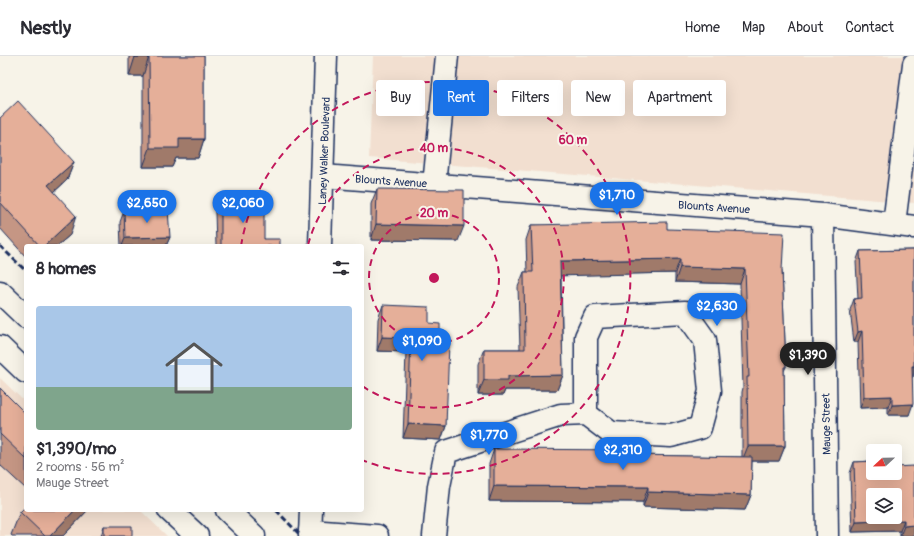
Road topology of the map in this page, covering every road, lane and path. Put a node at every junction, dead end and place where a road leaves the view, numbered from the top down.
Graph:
1 (326, 56) edge
2 (447, 56) edge
3 (914, 64) edge
4 (323, 176) junction
5 (434, 185) junction
6 (823, 215) junction
7 (904, 225) edge
8 (320, 244) edge
9 (1, 295) edge
10 (24, 315) edge
11 (0, 347) edge
12 (24, 370) edge
13 (586, 414) junction
14 (172, 512) edge
15 (229, 512) edge
16 (311, 512) edge
17 (310, 534) edge
18 (196, 536) edge
19 (254, 536) edge
20 (378, 536) edge
21 (434, 536) edge
22 (827, 536) edge

1 - 4 street, Laney Walker Boulevard
2 - 5 street
3 - 7 street
4 - 5 street, Blounts Avenue
4 - 8 street, Laney Walker Boulevard
5 - 6 street, Blounts Avenue
6 - 7 street, Blounts Avenue
6 - 22 street, Mauge Street
9 - 10 street
11 - 12 street
13 - 13 street
13 - 21 street
14 - 18 street
15 - 19 street
16 - 17 street
17 - 20 street

